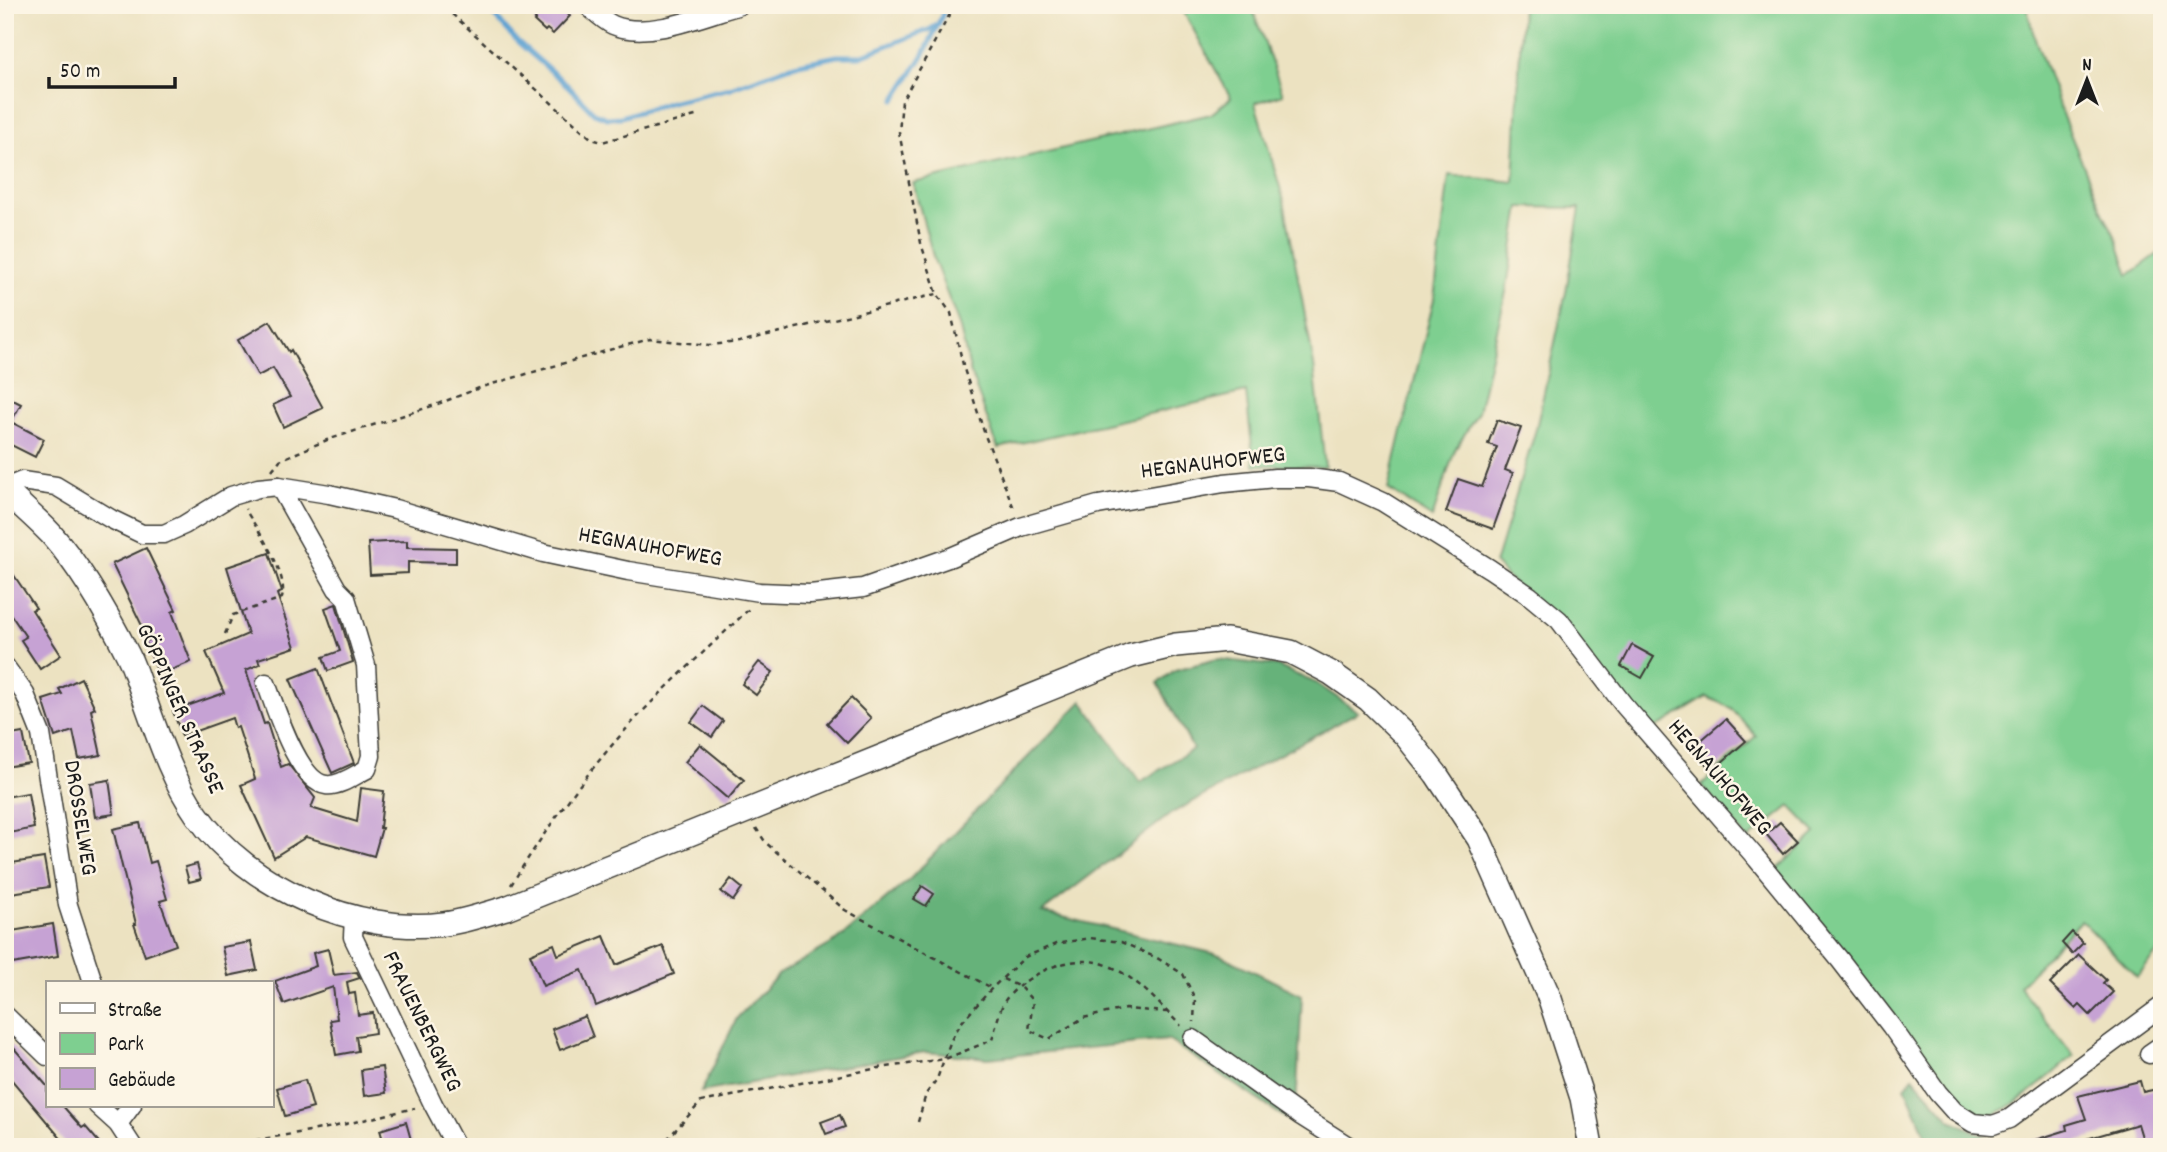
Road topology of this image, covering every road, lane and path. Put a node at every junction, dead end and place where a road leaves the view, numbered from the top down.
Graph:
1 (447, 5) edge
2 (587, 5) edge
3 (740, 5) edge
4 (955, 5) edge
5 (699, 115) dead end
6 (937, 294) junction
7 (279, 486) junction
8 (258, 488) junction
9 (5, 489) edge
10 (235, 495) junction
11 (1021, 527) junction
12 (759, 592) junction
13 (225, 634) dead end
14 (5, 666) edge
15 (266, 682) dead end
16 (746, 810) junction
17 (506, 908) junction
18 (354, 916) junction
19 (1002, 979) junction
20 (93, 981) edge
21 (1020, 987) junction
22 (992, 988) junction
23 (2162, 1006) edge
24 (1167, 1012) junction
25 (5, 1015) edge
26 (1193, 1039) junction
27 (46, 1055) edge
28 (945, 1059) junction
29 (433, 1104) junction
30 (98, 1106) edge
31 (131, 1106) edge
32 (918, 1122) dead end
33 (118, 1124) junction
34 (132, 1146) edge
35 (216, 1147) edge
36 (456, 1147) edge
37 (660, 1147) edge
38 (1350, 1147) edge
39 (1591, 1147) edge

1 - 5 path
2 - 3 street
4 - 6 path
6 - 8 path
6 - 11 path
7 - 8 street, HEGNAUHOFWEG
7 - 12 street, HEGNAUHOFWEG
7 - 15 street
8 - 10 street, HEGNAUHOFWEG
9 - 10 street, HEGNAUHOFWEG
9 - 18 main road, GÖPPINGER STRASSE
10 - 13 path
11 - 12 street, HEGNAUHOFWEG
11 - 23 street, HEGNAUHOFWEG
12 - 17 path
14 - 20 street, DROSSELWEG
16 - 17 main road, GÖPPINGER STRASSE
16 - 22 path
16 - 39 main road, GÖPPINGER STRASSE
17 - 18 main road, GÖPPINGER STRASSE
18 - 29 street, FRAUENBERGWEG
19 - 21 path
19 - 22 path
19 - 26 path
21 - 24 path
21 - 24 path
21 - 28 path
22 - 28 path
24 - 26 path
25 - 27 street
26 - 38 street
28 - 32 path
28 - 37 path
29 - 35 path
29 - 36 street, FRAUENBERGWEG
30 - 33 street
31 - 33 street
33 - 34 street

